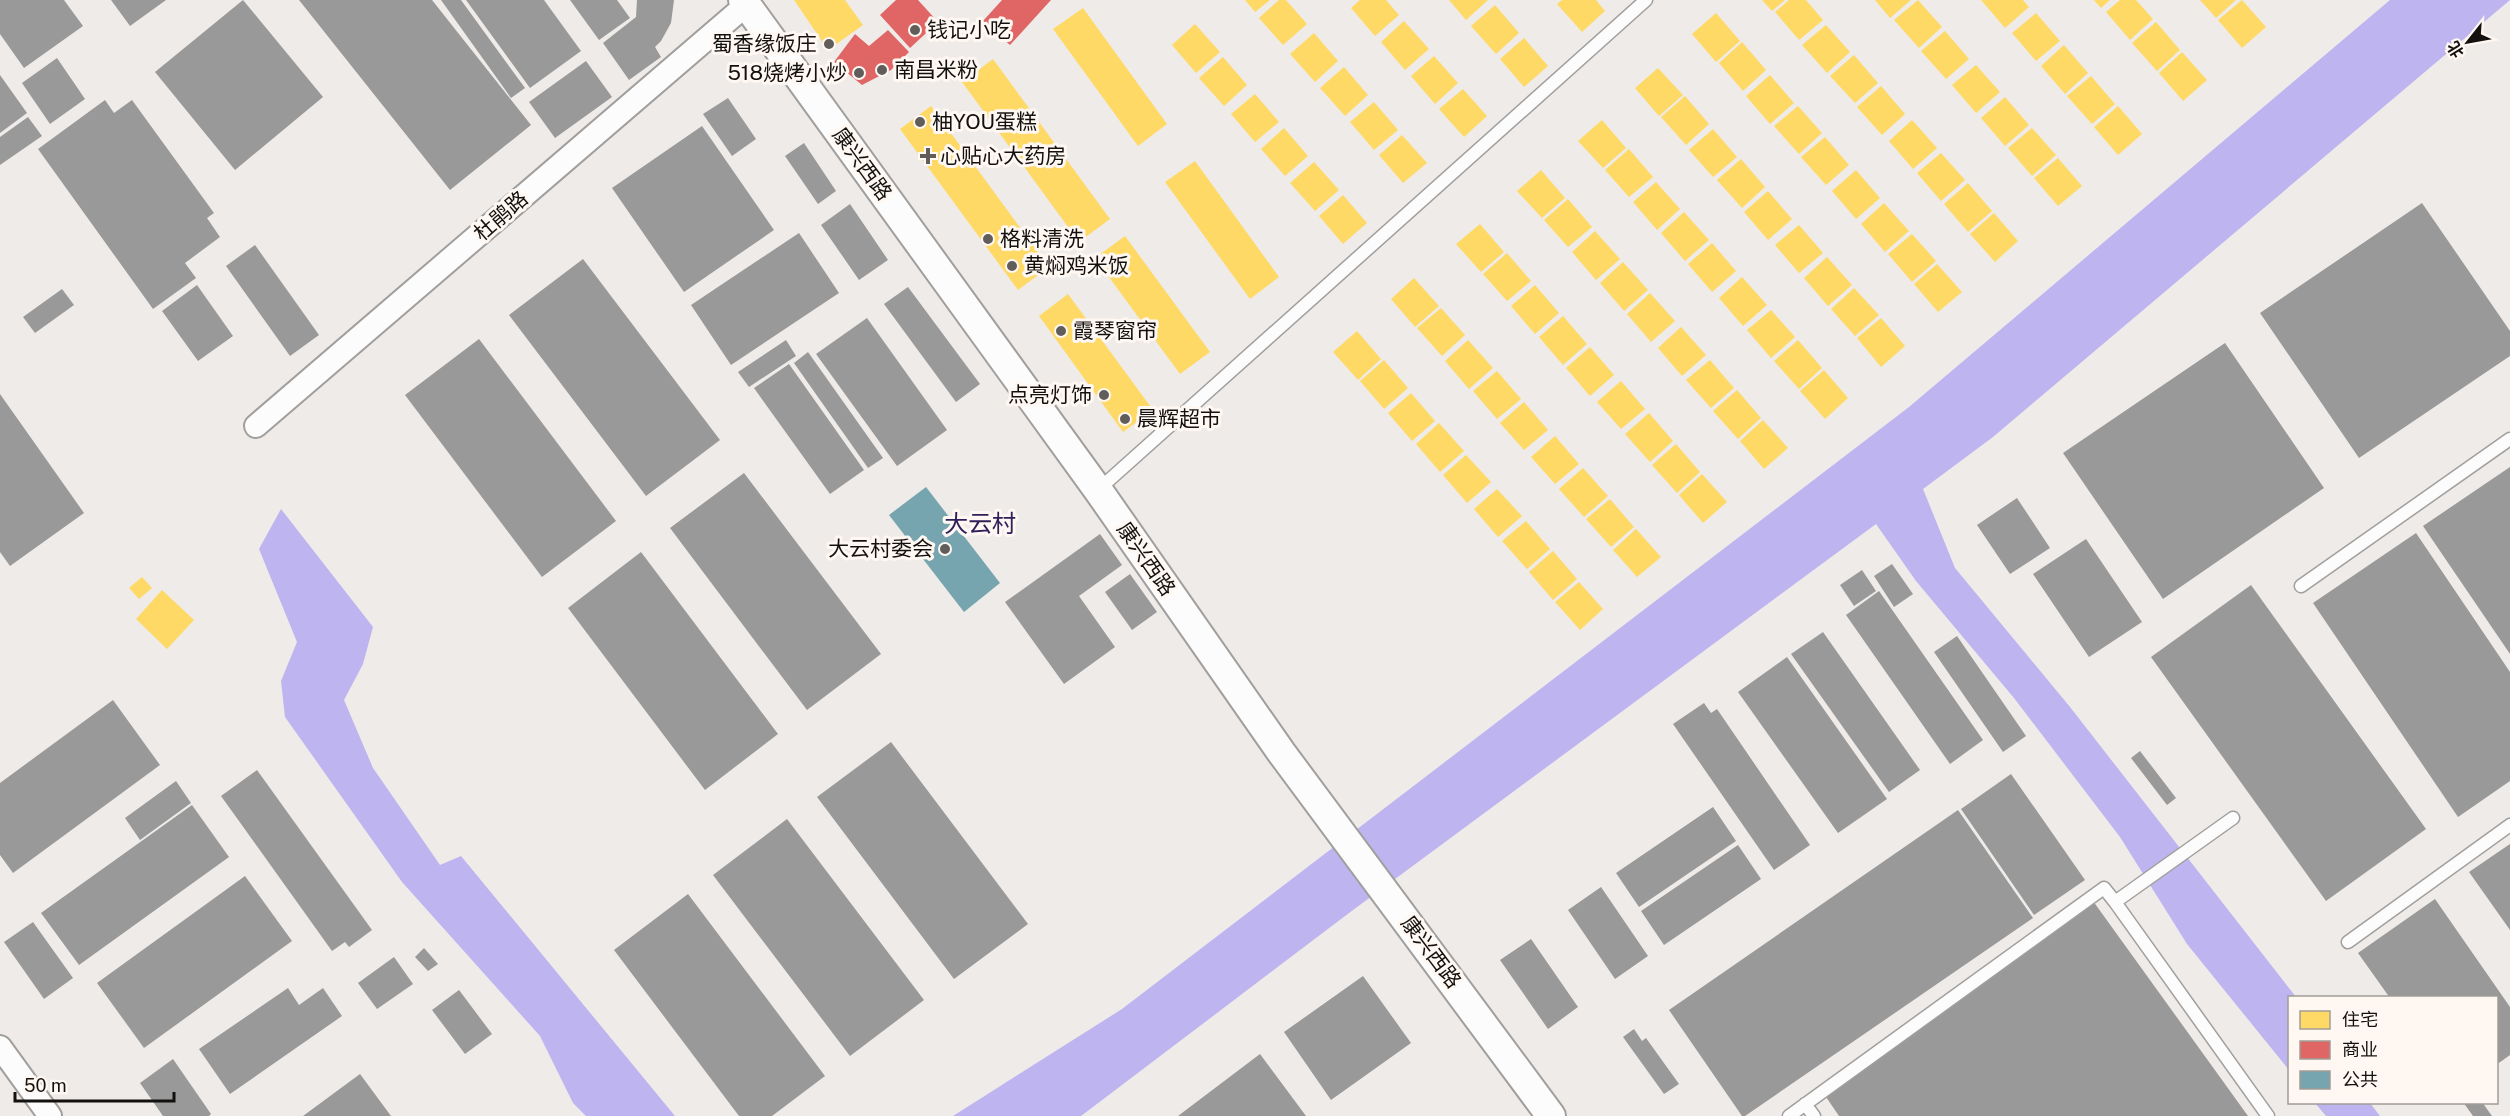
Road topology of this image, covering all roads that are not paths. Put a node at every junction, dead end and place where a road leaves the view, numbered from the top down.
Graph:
1 (1646, 0) edge
2 (745, 2) edge
3 (256, 426) dead end
4 (2510, 439) edge
5 (1098, 490) junction
6 (2301, 586) dead end
7 (2233, 818) dead end
8 (2510, 825) edge
9 (2115, 902) junction
10 (2348, 942) dead end
11 (0, 1047) edge
12 (1806, 1104) junction
13 (50, 1116) edge
14 (1551, 1116) edge
15 (1790, 1116) edge
16 (1814, 1116) edge
17 (2268, 1116) edge

1 - 5 lane
2 - 3 street, 杜鹃路
2 - 5 street, 康兴西路
4 - 6 lane
5 - 14 street, 康兴西路
7 - 9 lane
8 - 10 lane
9 - 12 lane
9 - 17 lane
11 - 13 street
12 - 15 lane
12 - 16 lane

